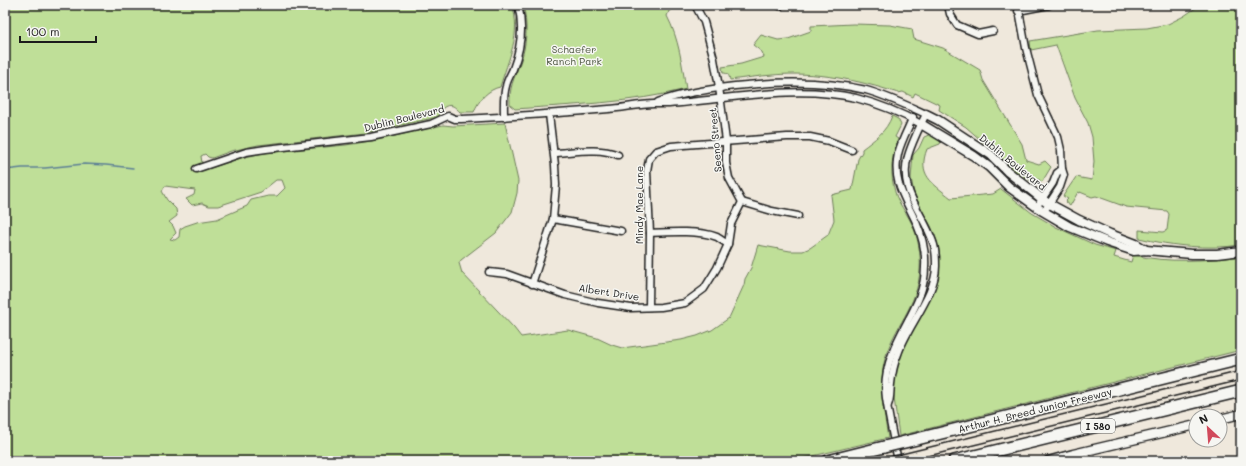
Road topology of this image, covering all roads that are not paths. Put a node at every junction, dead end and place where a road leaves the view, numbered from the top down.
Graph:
1 (518, 5) edge
2 (695, 5) edge
3 (948, 5) edge
4 (1049, 5) edge
5 (1018, 8) edge
6 (993, 31) dead end
7 (720, 87) junction
8 (721, 98) junction
9 (654, 104) junction
10 (916, 110) junction
11 (548, 114) junction
12 (926, 114) junction
13 (504, 117) junction
14 (912, 119) junction
15 (921, 124) junction
16 (726, 141) junction
17 (852, 150) dead end
18 (554, 153) junction
19 (618, 155) dead end
20 (196, 169) dead end
21 (1062, 169) junction
22 (1042, 199) junction
23 (742, 202) junction
24 (1050, 204) junction
25 (1037, 207) junction
26 (1044, 212) junction
27 (798, 216) dead end
28 (553, 219) junction
29 (621, 230) dead end
30 (650, 233) junction
31 (728, 244) junction
32 (1146, 250) junction
33 (1241, 251) edge
34 (489, 272) dead end
35 (532, 284) junction
36 (649, 307) junction
37 (1241, 359) edge
38 (1241, 391) edge
39 (888, 405) junction
40 (1241, 414) edge
41 (1228, 417) edge
42 (1188, 426) edge
43 (828, 461) edge
44 (898, 461) edge
45 (954, 461) edge
46 (1048, 461) edge

1 - 13 street
2 - 7 street, Seeno Street
3 - 6 street
4 - 5 street
5 - 21 street
7 - 8 street, Seeno Street
7 - 9 street, Dublin Boulevard
7 - 10 street, Dublin Boulevard
8 - 9 street, Dublin Boulevard
8 - 14 street, Dublin Boulevard
8 - 16 street, Seeno Street
9 - 11 street, Dublin Boulevard
10 - 12 street, Dublin Boulevard
10 - 14 street
11 - 13 street, Dublin Boulevard
11 - 18 street
12 - 15 street
12 - 22 street, Dublin Boulevard
13 - 20 street, Dublin Boulevard
14 - 15 street, Dublin Boulevard
14 - 39 street
15 - 25 street, Dublin Boulevard
15 - 39 street
16 - 17 street, Mindy Mae Lane
16 - 23 street, Seeno Street
16 - 30 street, Mindy Mae Lane
18 - 19 street
18 - 28 street
21 - 22 street
21 - 24 street
22 - 24 street, Dublin Boulevard
22 - 25 street
23 - 27 street
23 - 31 street, Albert Drive
24 - 26 street
24 - 32 street, Dublin Boulevard
25 - 26 street, Dublin Boulevard
26 - 32 street, Dublin Boulevard
28 - 29 street
28 - 35 street
30 - 31 street
30 - 36 street, Mindy Mae Lane
31 - 36 street, Albert Drive
32 - 33 street, Dublin Boulevard
34 - 35 street, Albert Drive
35 - 36 street, Albert Drive
37 - 43 highway, Arthur H. Breed Junior Freeway, bridge
38 - 45 highway, I 580
39 - 44 street
40 - 41 street
42 - 46 street

